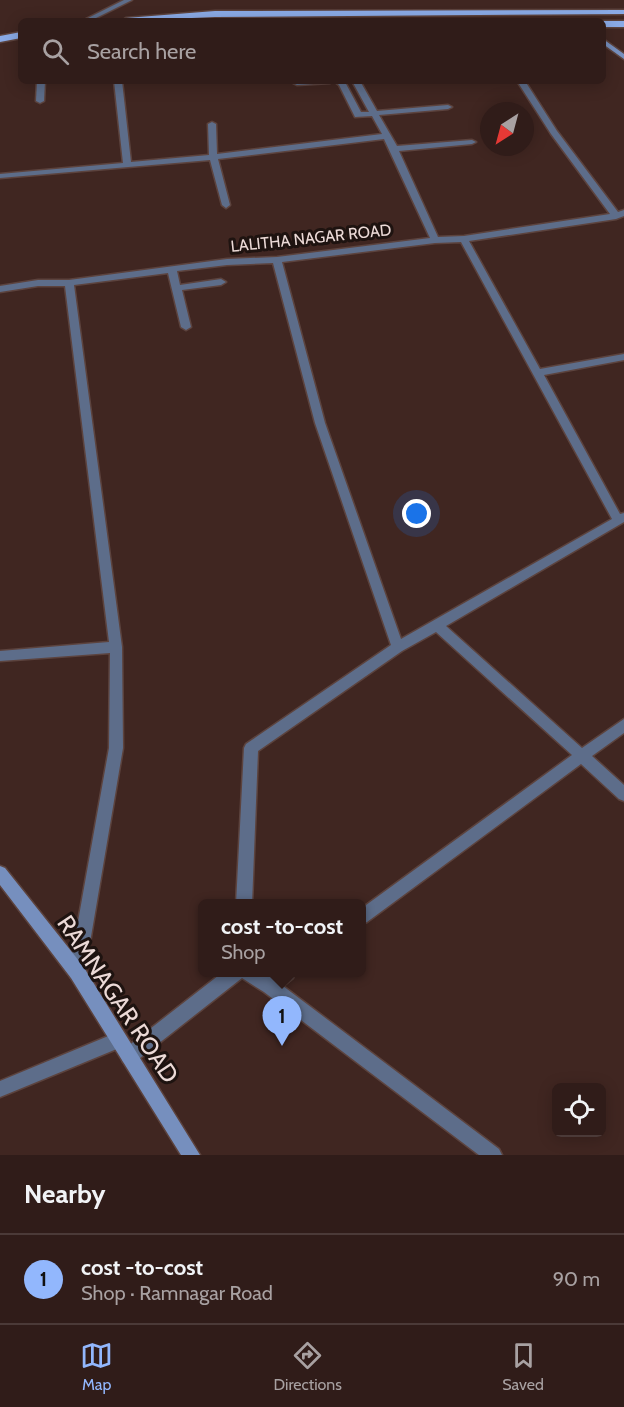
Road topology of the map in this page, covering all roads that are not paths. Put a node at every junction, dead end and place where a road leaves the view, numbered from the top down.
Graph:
1 (129, 0) edge
2 (624, 12) edge
3 (91, 18) edge
4 (180, 18) edge
5 (606, 24) edge
6 (624, 24) edge
7 (18, 36) edge
8 (0, 39) edge
9 (606, 43) edge
10 (624, 57) edge
11 (40, 84) edge
12 (118, 84) edge
13 (340, 84) edge
14 (357, 84) edge
15 (523, 84) edge
16 (361, 92) junction
17 (345, 93) junction
18 (40, 101) dead end
19 (448, 107) dead end
20 (375, 113) junction
21 (212, 124) dead end
22 (387, 136) junction
23 (472, 142) dead end
24 (394, 149) junction
25 (213, 157) junction
26 (127, 164) junction
27 (0, 176) edge
28 (226, 205) dead end
29 (620, 214) edge
30 (464, 239) junction
31 (435, 240) junction
32 (277, 260) junction
33 (172, 269) junction
34 (221, 282) dead end
35 (69, 283) junction
36 (177, 288) junction
37 (0, 289) edge
38 (186, 327) dead end
39 (624, 357) edge
40 (537, 373) junction
41 (621, 519) edge
42 (437, 625) junction
43 (116, 647) junction
44 (398, 647) junction
45 (0, 656) edge
46 (624, 725) edge
47 (581, 755) junction
48 (624, 794) edge
49 (0, 873) edge
50 (244, 899) edge
51 (366, 914) edge
52 (77, 972) junction
53 (230, 977) edge
54 (255, 977) edge
55 (281, 977) edge
56 (270, 986) junction
57 (118, 1040) junction
58 (129, 1056) junction
59 (0, 1089) edge
60 (191, 1155) edge
61 (493, 1155) edge

1 - 3 street
2 - 4 main road
5 - 6 main road
7 - 8 main road
9 - 10 main road
11 - 18 street
12 - 26 street
13 - 17 street
14 - 16 street
15 - 29 street
16 - 17 street
16 - 20 street
17 - 20 street
19 - 20 street
20 - 22 street
21 - 25 street
22 - 24 street
22 - 25 street
23 - 24 street
24 - 31 street
25 - 26 street
25 - 28 street
26 - 27 street
29 - 30 street, LALITHA NAGAR ROAD
30 - 31 street, LALITHA NAGAR ROAD
30 - 40 street
31 - 32 street, LALITHA NAGAR ROAD
32 - 33 street, LALITHA NAGAR ROAD
32 - 44 street
33 - 35 street, LALITHA NAGAR ROAD
33 - 36 street
34 - 36 street
35 - 37 street, LALITHA NAGAR ROAD
35 - 43 street
36 - 38 street
39 - 40 street
40 - 41 street
41 - 42 street
42 - 44 street
42 - 47 street
43 - 45 street
43 - 52 street
44 - 50 street
46 - 47 street
47 - 48 street
47 - 51 street
49 - 52 main road, RAMNAGAR ROAD
52 - 57 main road, RAMNAGAR ROAD
53 - 58 street
54 - 56 street
55 - 56 street
56 - 61 street
57 - 58 main road, RAMNAGAR ROAD
57 - 59 street
58 - 60 main road, RAMNAGAR ROAD

